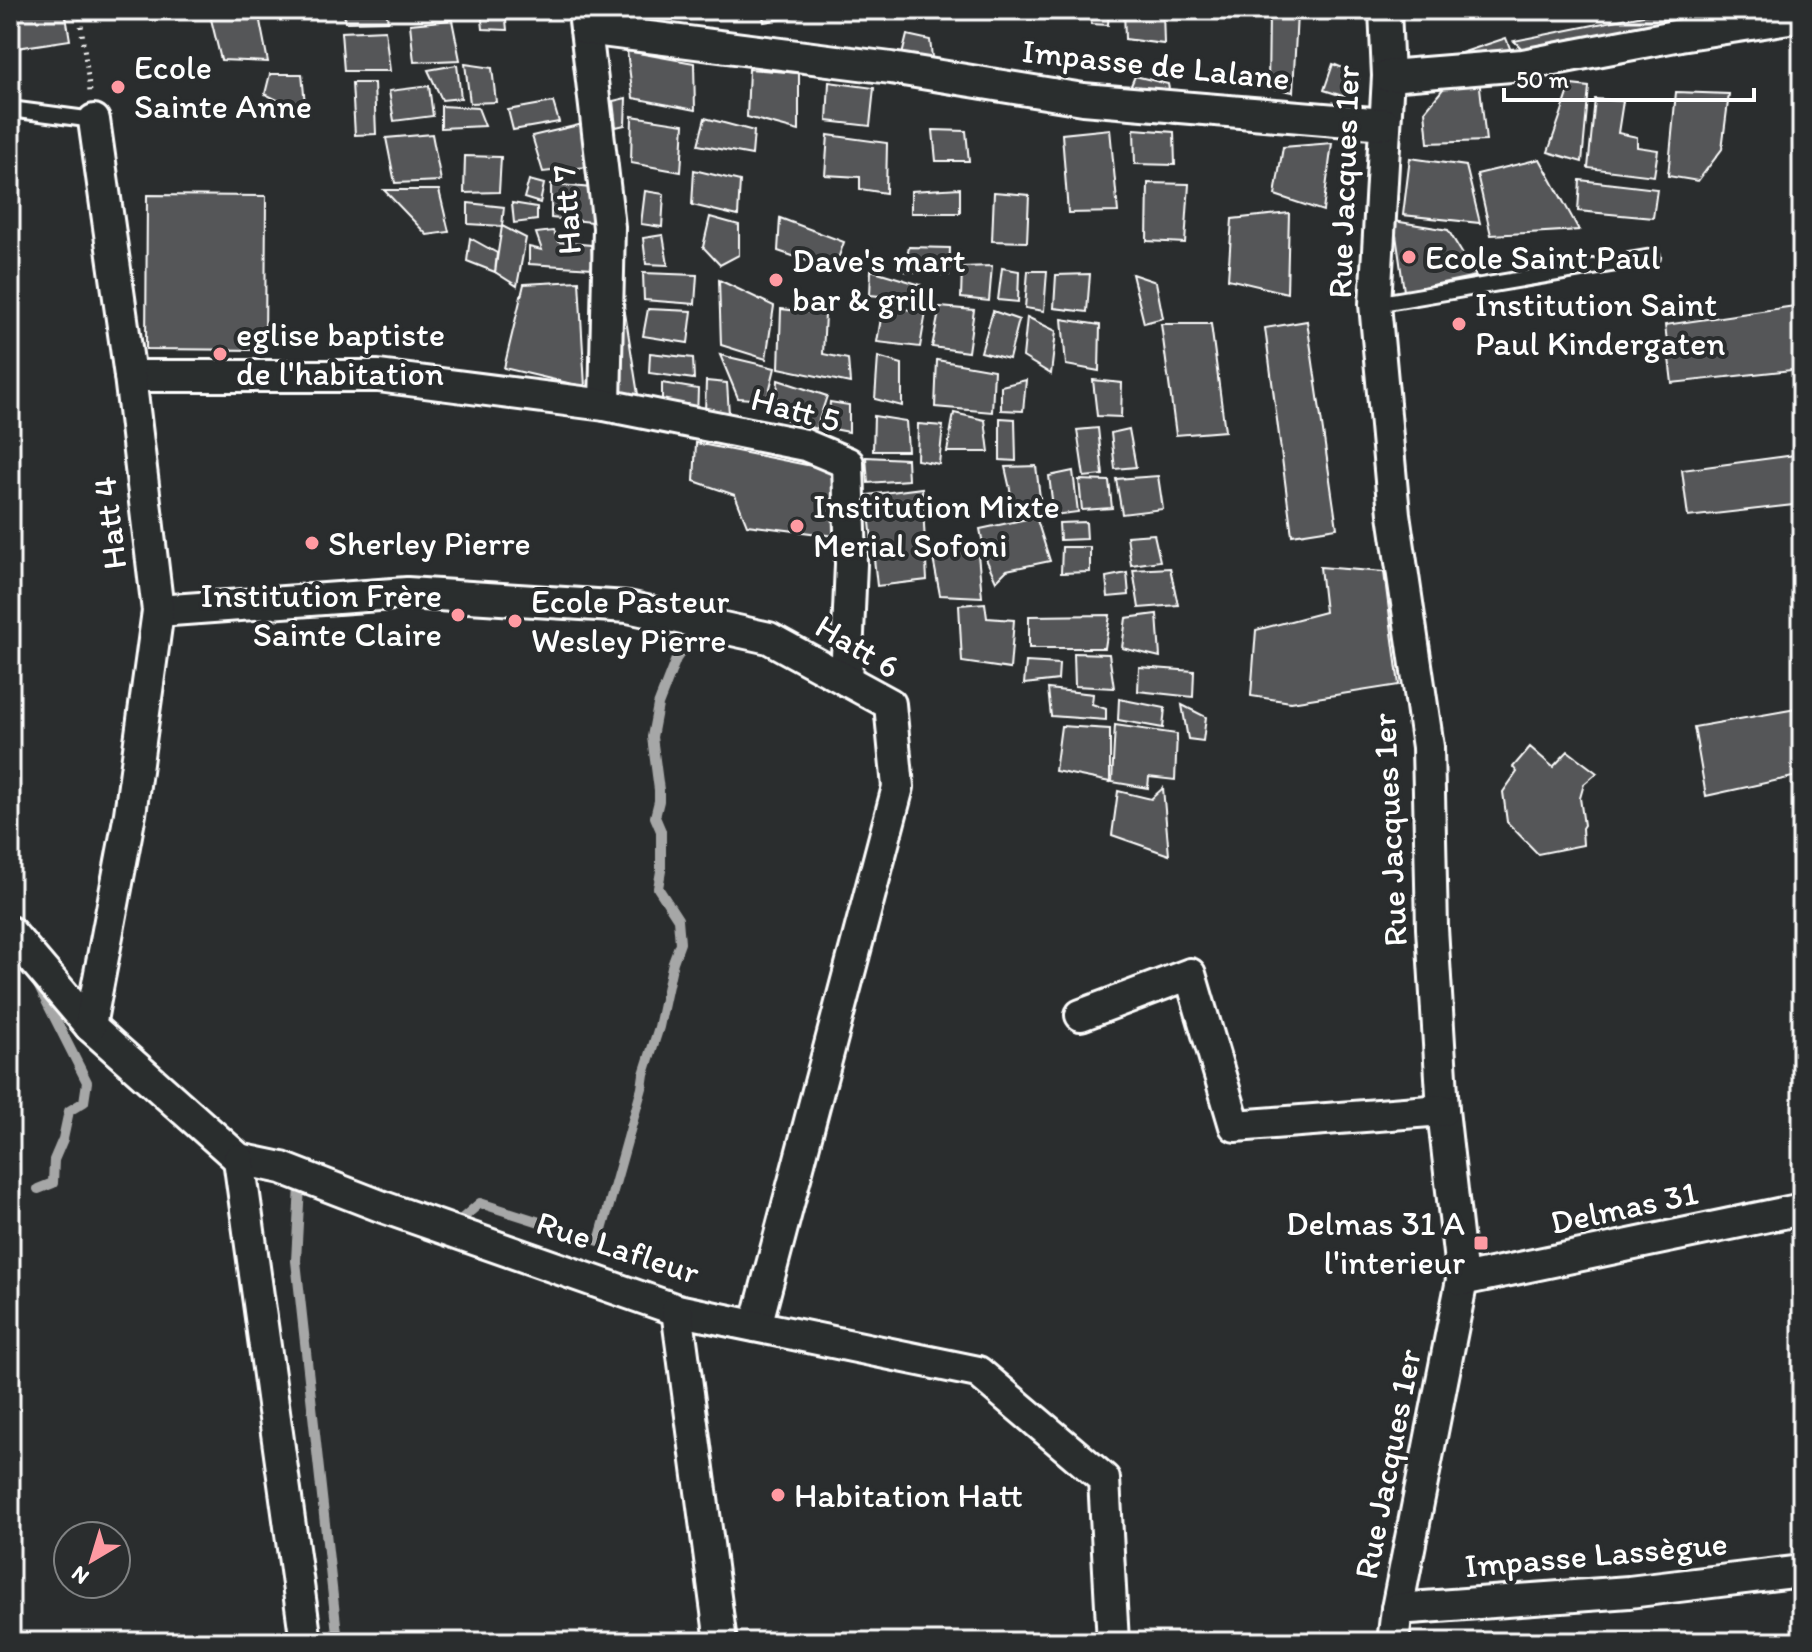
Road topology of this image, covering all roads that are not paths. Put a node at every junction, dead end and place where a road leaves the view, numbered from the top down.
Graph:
1 (1385, 10) edge
2 (1802, 16) edge
3 (585, 20) edge
4 (1388, 76) junction
5 (10, 109) edge
6 (94, 120) joint
7 (1385, 124) junction
8 (1652, 257) dead end
9 (1375, 304) junction
10 (130, 376) junction
11 (605, 405) junction
12 (158, 611) junction
13 (846, 680) junction
14 (10, 932) edge
15 (1081, 1015) dead end
16 (90, 1026) junction
17 (1443, 1110) junction
18 (239, 1159) junction
19 (1802, 1209) edge
20 (1462, 1280) junction
21 (677, 1310) junction
22 (756, 1326) junction
23 (1802, 1571) edge
24 (1397, 1609) junction
25 (306, 1642) edge
26 (721, 1642) edge
27 (1113, 1642) edge
28 (1393, 1642) edge

1 - 4 street, Rue Jacques 1er
2 - 4 street
3 - 7 street, Impasse de Lalane
3 - 11 street, Hatt 7
4 - 7 street, Rue Jacques 1er
5 - 6 lane
6 - 10 street, Hatt 4
7 - 9 street, Rue Jacques 1er
8 - 9 lane
9 - 17 street, Rue Jacques 1er
10 - 11 street
10 - 12 street, Hatt 4
11 - 13 street, Hatt 5
12 - 13 street, Hatt 6
12 - 16 street, Hatt 4
13 - 22 street, Hatt 6
14 - 16 street, Rue Lafleur
15 - 17 street
16 - 18 street, Rue Lafleur
17 - 20 street, Rue Jacques 1er
18 - 21 street, Rue Lafleur
18 - 25 street
19 - 20 street, Delmas 31
20 - 24 street, Rue Jacques 1er
21 - 22 street, Rue Lafleur
21 - 26 street
22 - 27 street, Rue Lafleur
23 - 24 street, Impasse Lassègue
24 - 28 street, Rue Jacques 1er

